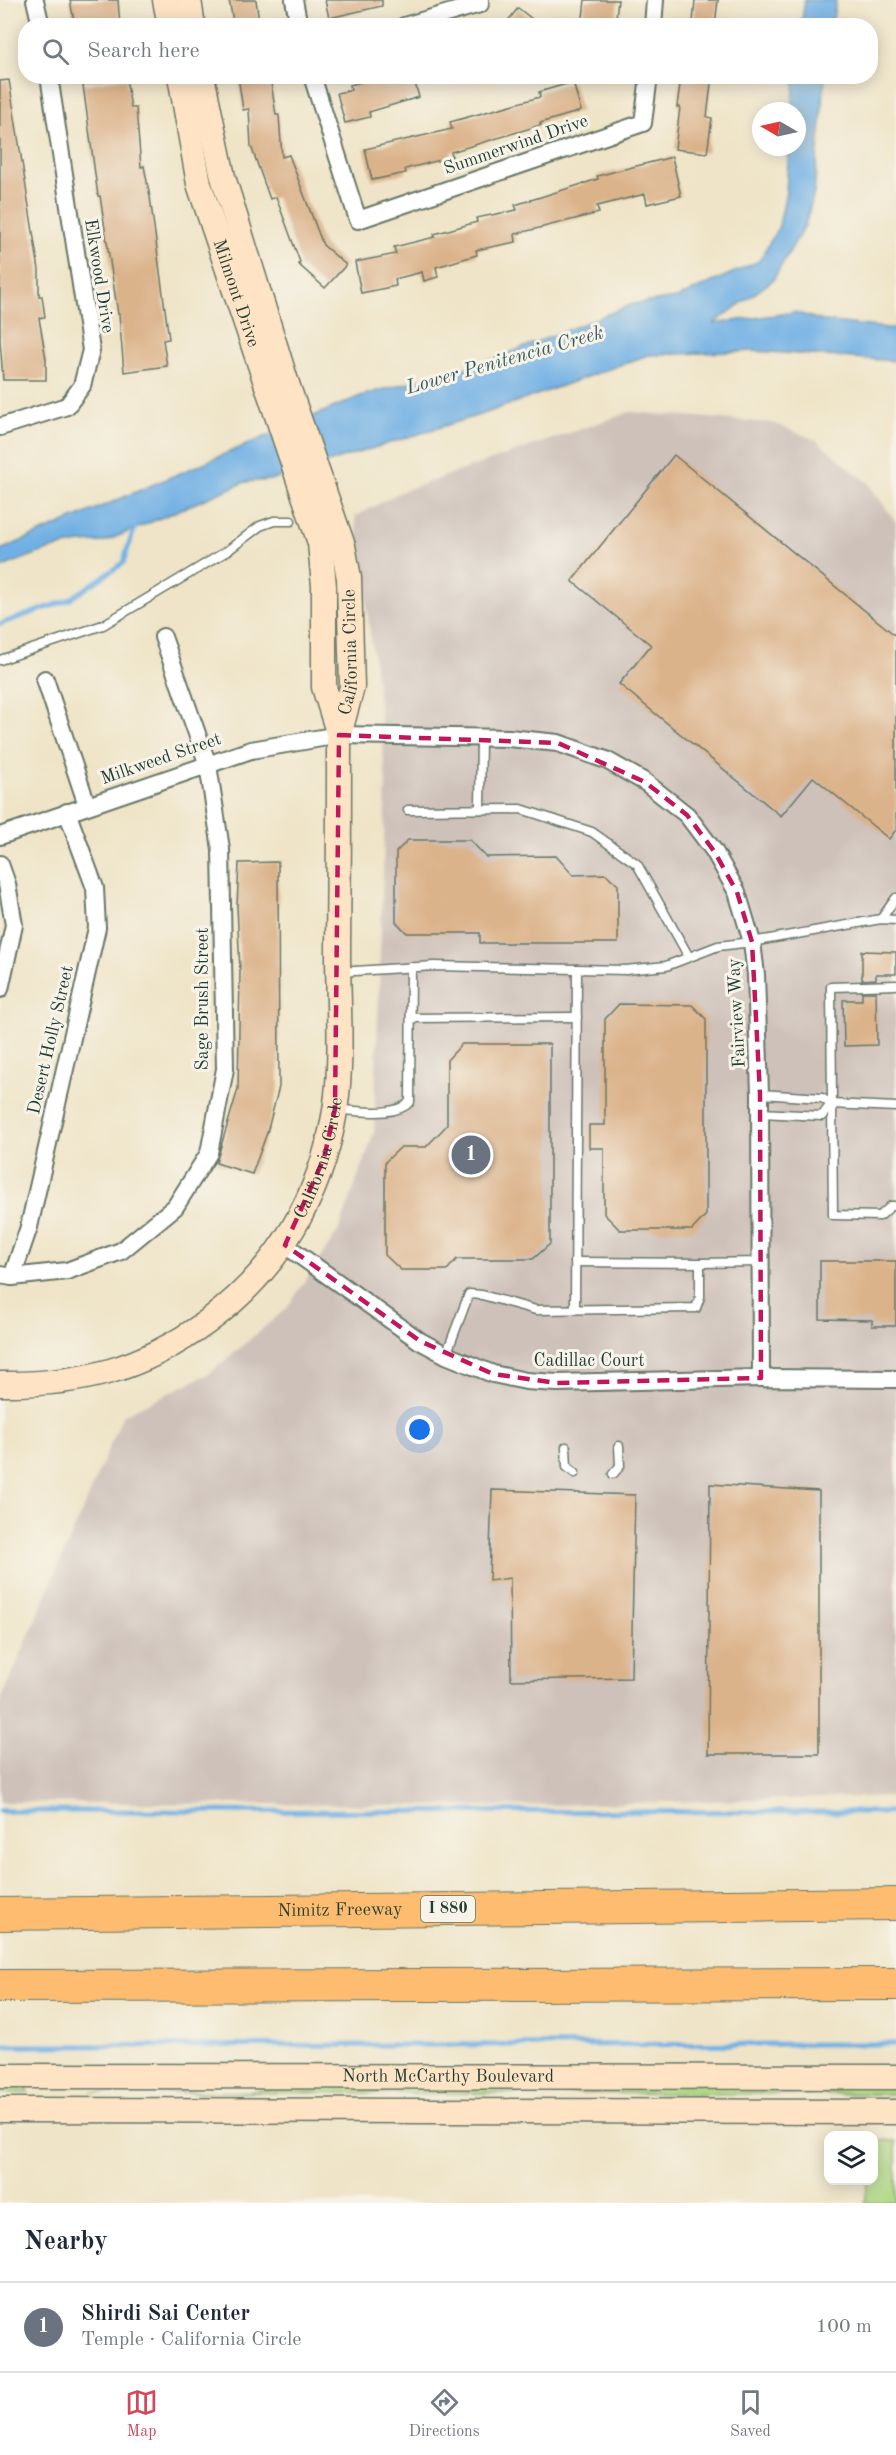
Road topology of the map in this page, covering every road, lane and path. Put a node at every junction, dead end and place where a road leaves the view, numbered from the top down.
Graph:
1 (36, 0) edge
2 (165, 0) edge
3 (189, 0) edge
4 (294, 0) edge
5 (480, 0) edge
6 (655, 0) edge
7 (39, 18) edge
8 (168, 18) edge
9 (192, 18) edge
10 (297, 18) edge
11 (432, 18) edge
12 (654, 18) edge
13 (50, 84) edge
14 (181, 84) edge
15 (204, 84) edge
16 (315, 84) edge
17 (648, 84) edge
18 (278, 388) junction
19 (0, 427) edge
20 (309, 508) junction
21 (163, 636) dead end
22 (0, 660) edge
23 (45, 679) dead end
24 (339, 735) junction
25 (481, 738) junction
26 (208, 765) junction
27 (87, 805) junction
28 (480, 809) junction
29 (408, 810) dead end
30 (67, 812) junction
31 (0, 836) edge
32 (0, 864) edge
33 (896, 897) edge
34 (881, 920) junction
35 (896, 920) edge
36 (752, 942) junction
37 (689, 957) junction
38 (411, 967) junction
39 (577, 969) junction
40 (338, 972) junction
41 (896, 985) edge
42 (0, 988) edge
43 (577, 1017) junction
44 (411, 1018) junction
45 (760, 1094) junction
46 (831, 1104) junction
47 (896, 1107) edge
48 (335, 1109) junction
49 (760, 1113) junction
50 (896, 1206) edge
51 (285, 1245) junction
52 (575, 1262) junction
53 (760, 1262) junction
54 (700, 1263) junction
55 (6, 1276) edge
56 (575, 1309) junction
57 (446, 1355) junction
58 (761, 1378) junction
59 (896, 1378) edge
60 (0, 1384) edge
61 (619, 1446) dead end
62 (567, 1447) dead end
63 (575, 1473) dead end
64 (613, 1474) dead end
65 (896, 1904) edge
66 (0, 1914) edge
67 (896, 1984) edge
68 (0, 1986) edge
69 (0, 2076) edge
70 (58, 2076) junction
71 (896, 2077) edge
72 (0, 2110) edge
73 (58, 2110) junction
74 (896, 2112) edge

1 - 7 street
2 - 8 street
3 - 9 street
4 - 10 street
5 - 11 street
6 - 12 street
13 - 19 street, Elkwood Drive
14 - 18 street, Milmont Drive
15 - 18 street, Milmont Drive
16 - 17 street, Summerwind Drive
18 - 20 street, Milmont Drive
20 - 22 lane
20 - 24 street, California Circle
21 - 26 street, Sage Brush Street
23 - 27 street
24 - 25 street, Fairview Way
24 - 26 street, Milkweed Street
24 - 40 street, California Circle
25 - 28 lane
25 - 36 street, Fairview Way
26 - 27 street, Milkweed Street
26 - 55 street, Sage Brush Street
27 - 30 street, Milkweed Street
28 - 29 lane
28 - 37 lane
30 - 31 street, Milkweed Street
30 - 55 street, Desert Holly Street
32 - 42 street
33 - 34 lane
34 - 35 lane
34 - 36 lane
36 - 37 lane
36 - 45 street, Fairview Way
37 - 39 lane
38 - 39 lane
38 - 40 lane
38 - 44 lane
39 - 43 lane
40 - 48 street, California Circle
41 - 46 lane
43 - 44 lane
43 - 52 lane
44 - 48 lane
45 - 46 lane
45 - 49 street, Fairview Way
46 - 47 lane
46 - 49 lane
46 - 50 lane
48 - 51 street, California Circle
49 - 53 street, Fairview Way
51 - 57 street, Cadillac Court
51 - 60 street, California Circle
52 - 54 lane
52 - 56 lane
53 - 54 lane
53 - 58 street, Fairview Way
54 - 56 lane
56 - 57 lane
57 - 58 street, Cadillac Court
58 - 59 street, Cadillac Court
61 - 64 lane
62 - 63 lane
65 - 66 highway, Nimitz Freeway / I 880
67 - 68 highway
69 - 70 street, North McCarthy Boulevard
70 - 71 street, North McCarthy Boulevard
70 - 73 street
72 - 73 street, North McCarthy Boulevard
73 - 74 street, North McCarthy Boulevard

